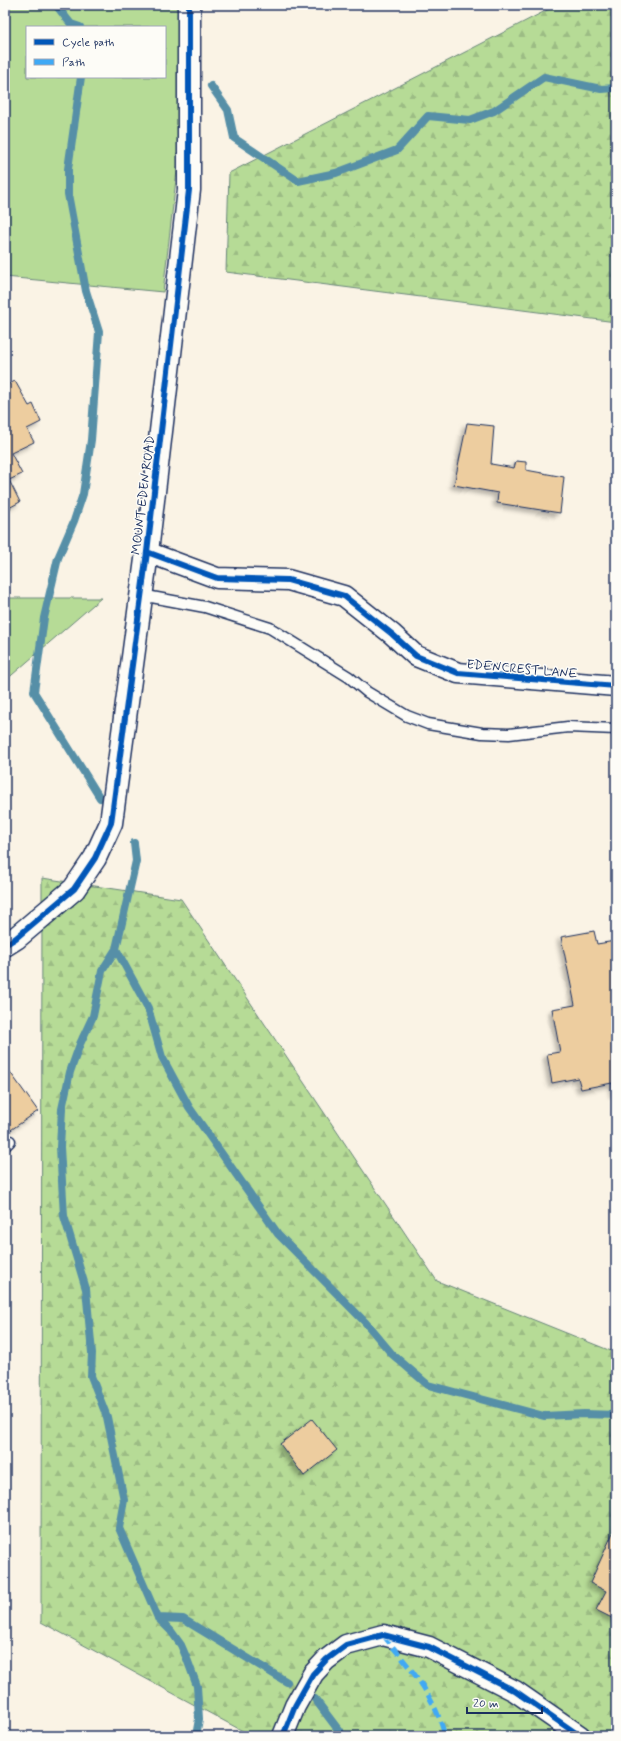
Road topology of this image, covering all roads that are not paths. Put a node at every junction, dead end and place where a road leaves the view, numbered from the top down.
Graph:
1 (193, 6) edge
2 (147, 552) junction
3 (141, 595) junction
4 (616, 686) edge
5 (616, 729) edge
6 (5, 945) edge
7 (283, 1736) edge
8 (580, 1736) edge

1 - 2 street, MOUNT EDEN ROAD
2 - 3 street, MOUNT EDEN ROAD
2 - 4 street, EDENCREST LANE
3 - 5 lane
3 - 6 street, MOUNT EDEN ROAD
7 - 8 street

